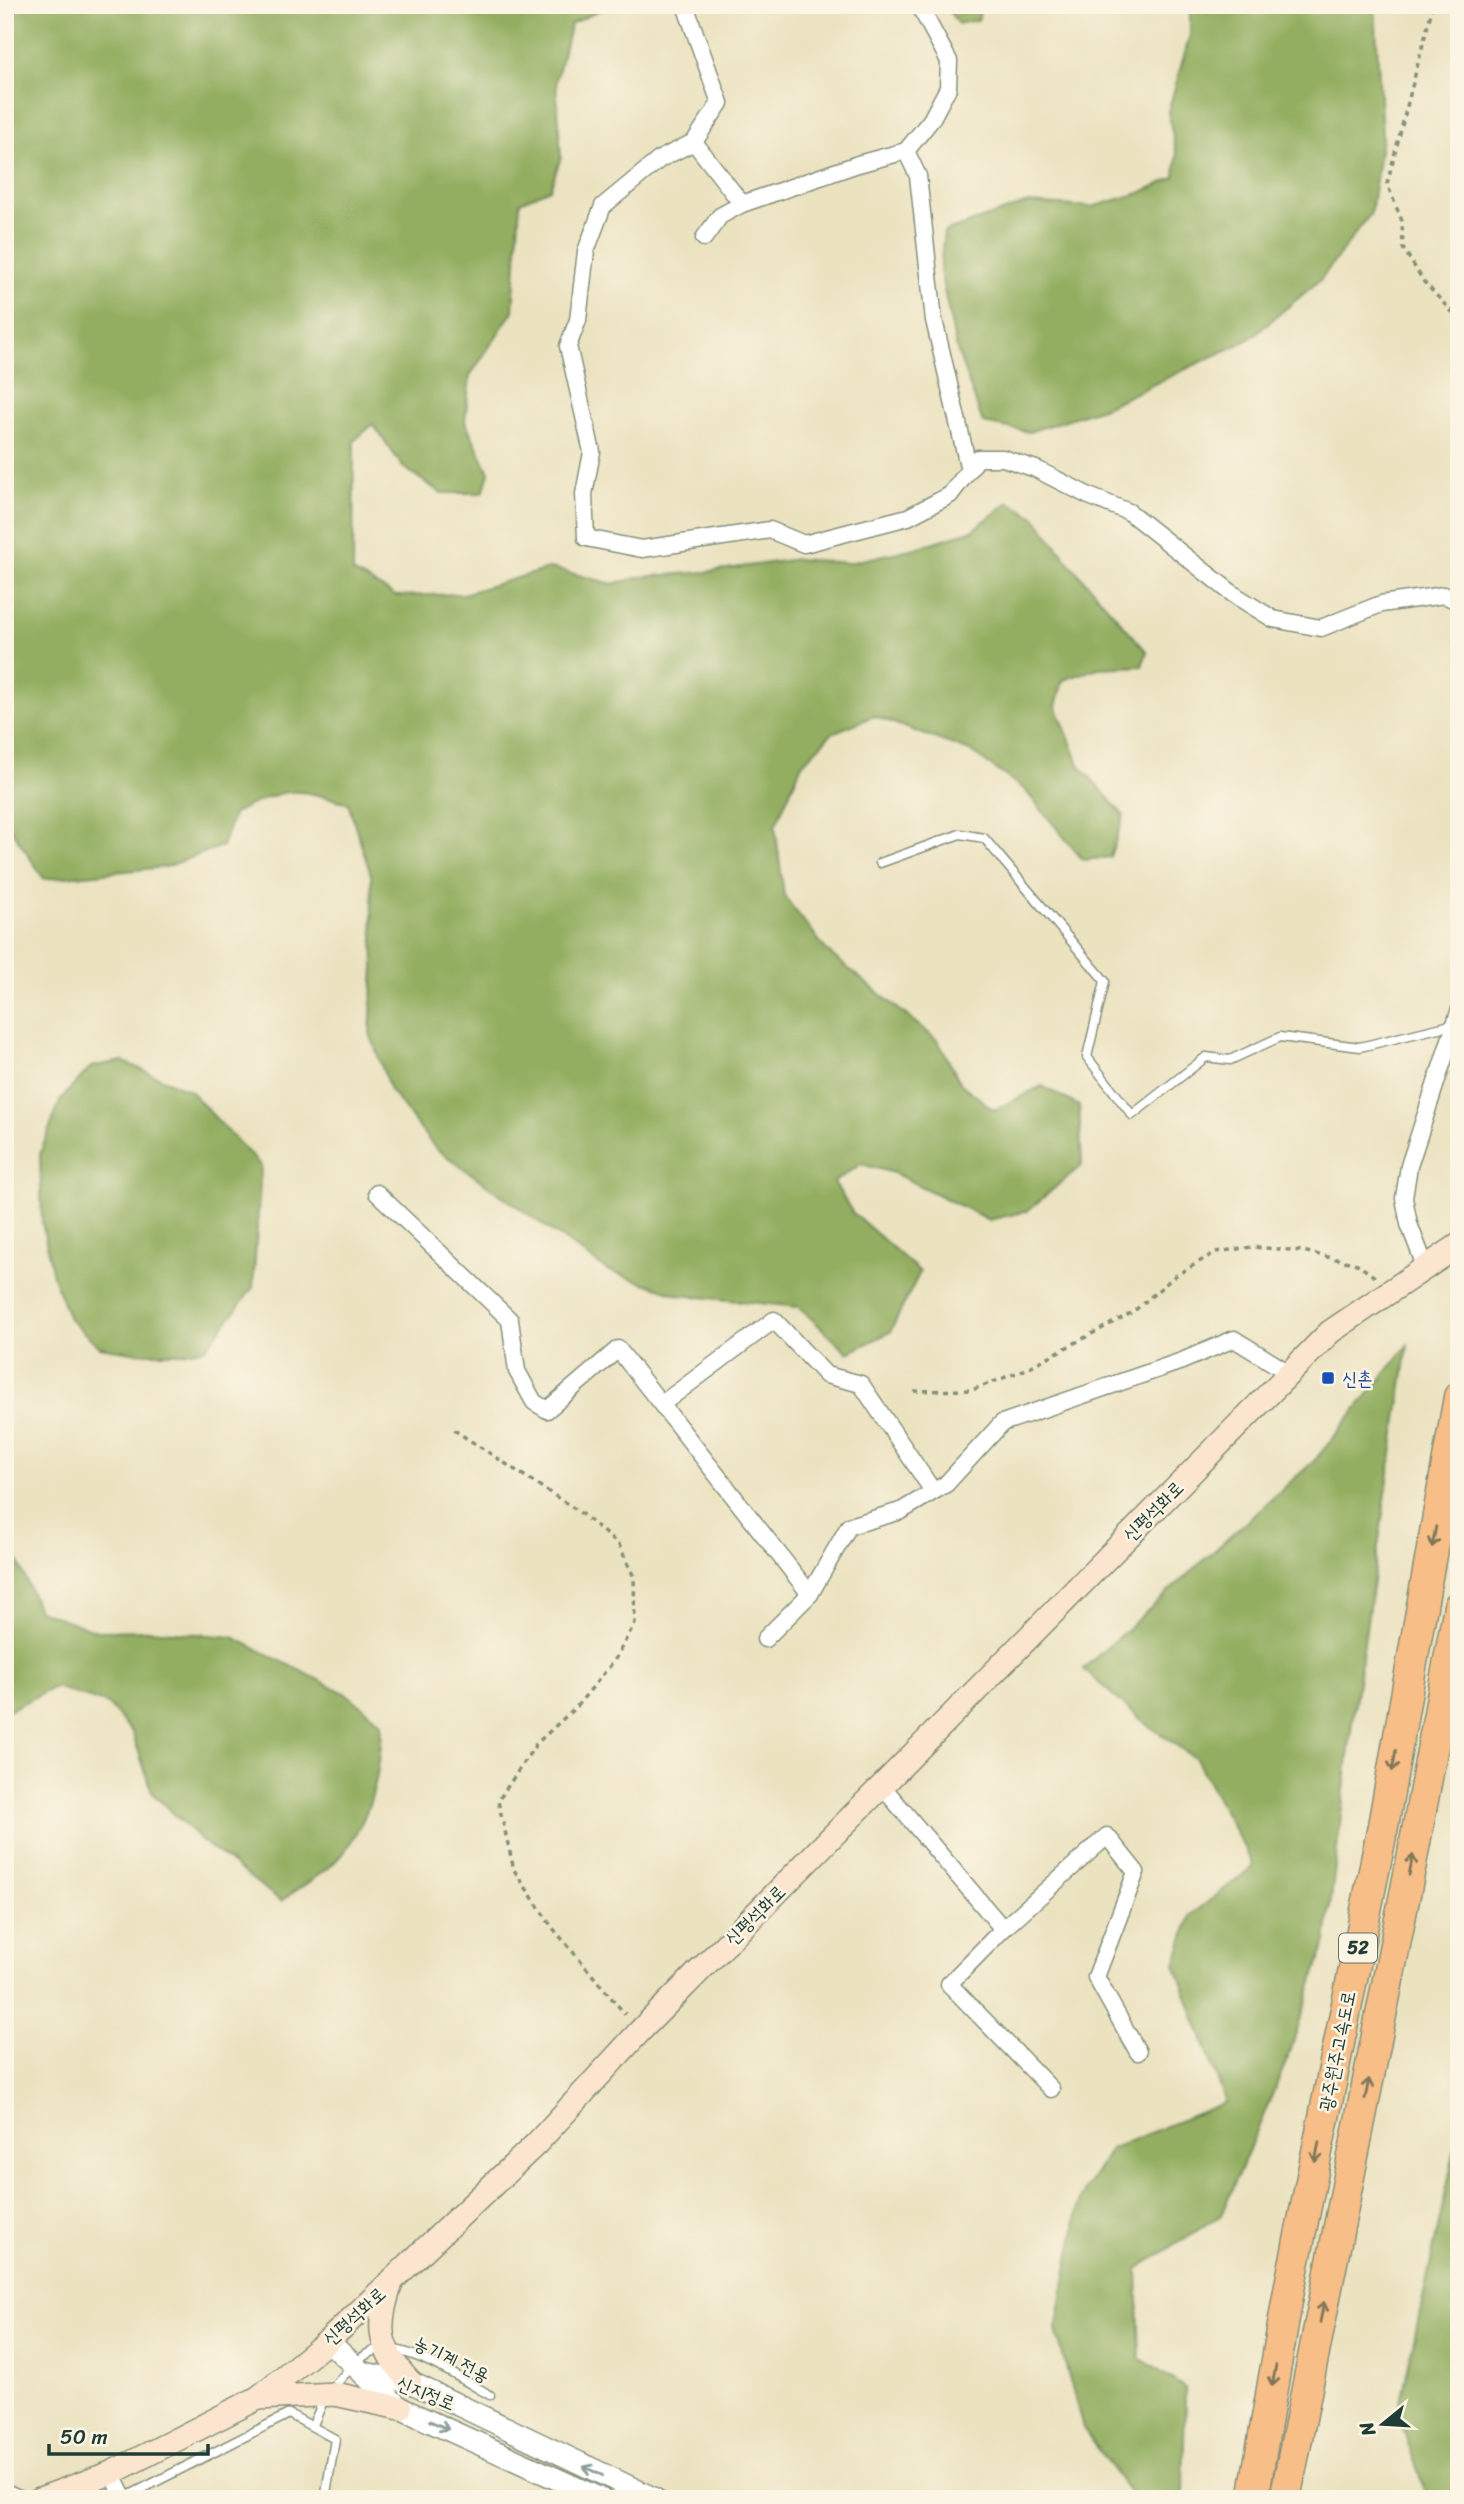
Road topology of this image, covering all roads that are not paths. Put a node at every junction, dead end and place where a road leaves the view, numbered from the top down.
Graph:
1 (685, 5) edge
2 (920, 7) edge
3 (694, 142) junction
4 (906, 151) junction
5 (742, 204) junction
6 (704, 238) dead end
7 (969, 470) junction
8 (1459, 602) edge
9 (880, 863) dead end
10 (1457, 1018) edge
11 (377, 1193) dead end
12 (1459, 1245) edge
13 (1459, 1256) edge
14 (1425, 1266) junction
15 (1289, 1373) junction
16 (1459, 1397) edge
17 (663, 1403) junction
18 (933, 1492) junction
19 (810, 1594) junction
20 (1459, 1606) edge
21 (765, 1639) dead end
22 (882, 1786) junction
23 (1003, 1929) junction
24 (1138, 2052) dead end
25 (1051, 2089) dead end
26 (391, 2283) junction
27 (328, 2341) junction
28 (384, 2348) junction
29 (359, 2369) junction
30 (410, 2382) junction
31 (326, 2394) junction
32 (490, 2395) dead end
33 (258, 2398) junction
34 (400, 2408) junction
35 (313, 2425) junction
36 (111, 2473) junction
37 (5, 2492) edge
38 (21, 2499) edge
39 (40, 2499) edge
40 (124, 2499) edge
41 (325, 2499) edge
42 (601, 2499) edge
43 (655, 2499) edge
44 (1252, 2499) edge
45 (1285, 2499) edge

1 - 3 street
2 - 4 street
3 - 5 street
3 - 7 street
4 - 5 street
4 - 7 street
5 - 6 street
7 - 8 street
9 - 10 lane
10 - 14 street
11 - 17 street
12 - 14 main road, 신평석화로
13 - 14 main road, 신평석화로
14 - 15 main road, 신평석화로
15 - 18 street
15 - 22 main road, 신평석화로
16 -> 44 highway, 광주원주고속도로 / 52
17 - 18 street
17 - 19 street
18 - 19 street
19 - 21 street
45 -> 20 highway, 광주원주고속도로 / 52
22 - 23 street
22 - 26 main road, 신평석화로
23 - 24 street
23 - 25 street
26 - 27 main road, 신평석화로
26 - 28 main road
27 - 29 street
27 - 33 main road, 신평석화로
28 - 29 lane, 농기계 전용
28 - 30 main road
28 - 32 lane, 농기계 전용
29 - 30 street, 신지정로
29 - 31 lane, 농기계 전용
29 - 34 street, 신지정로
43 -> 30 street, 신지정로
31 - 33 main road
31 - 34 main road
31 - 35 lane, 농기계 전용
33 - 36 main road, 신평석화로
34 -> 42 street, 신지정로
35 - 40 lane
35 - 41 lane
36 - 39 main road, 신평석화로
36 - 40 street
37 - 38 street

